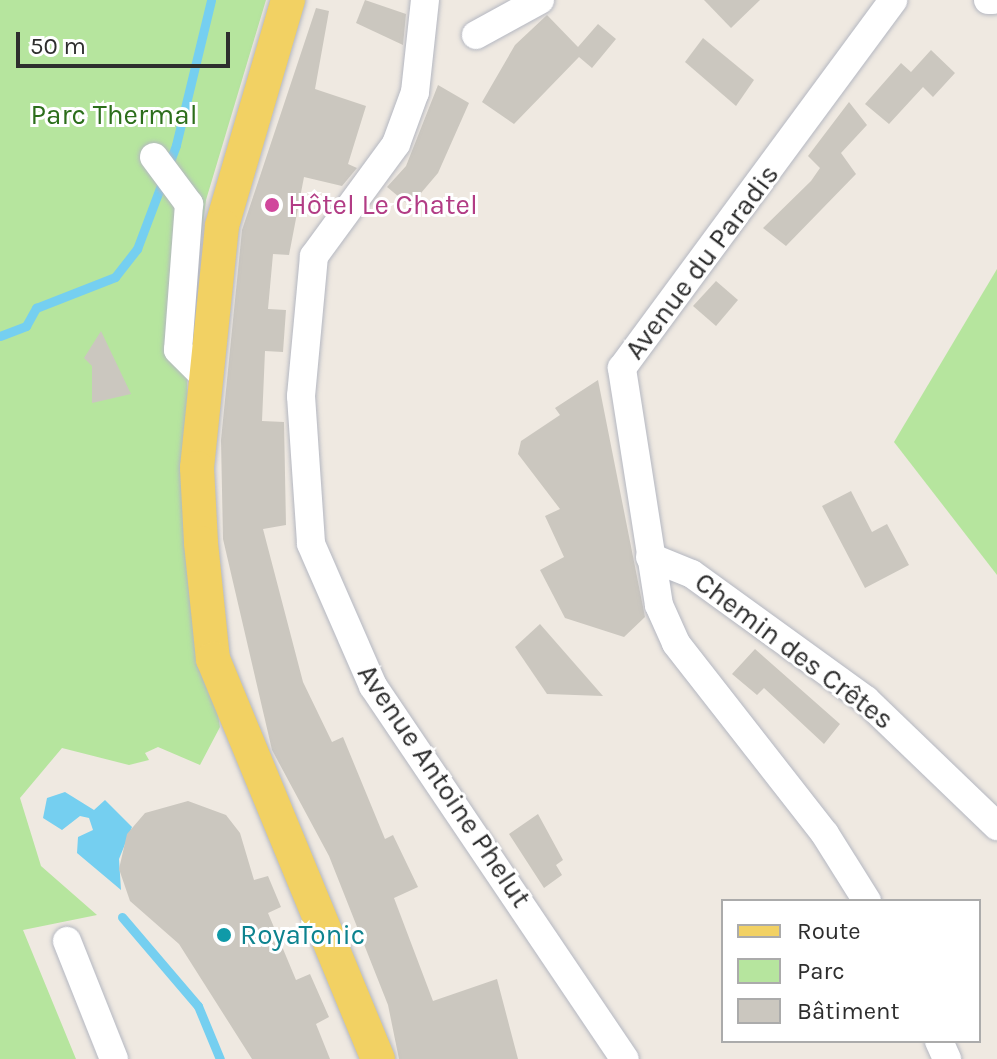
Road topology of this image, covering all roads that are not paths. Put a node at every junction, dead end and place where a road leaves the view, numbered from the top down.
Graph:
1 (288, 0) edge
2 (425, 0) edge
3 (540, 0) edge
4 (893, 0) edge
5 (476, 35) dead end
6 (154, 157) dead end
7 (205, 377) junction
8 (650, 557) junction
9 (997, 826) edge
10 (866, 899) edge
11 (67, 941) dead end
12 (114, 1059) edge
13 (378, 1059) edge
14 (625, 1059) edge

1 - 7 main road
2 - 14 street, Avenue Antoine Phelut
3 - 5 street
4 - 8 street, Avenue du Paradis
6 - 7 street
7 - 13 main road
8 - 9 street, Chemin des Crêtes
8 - 10 street
11 - 12 street

